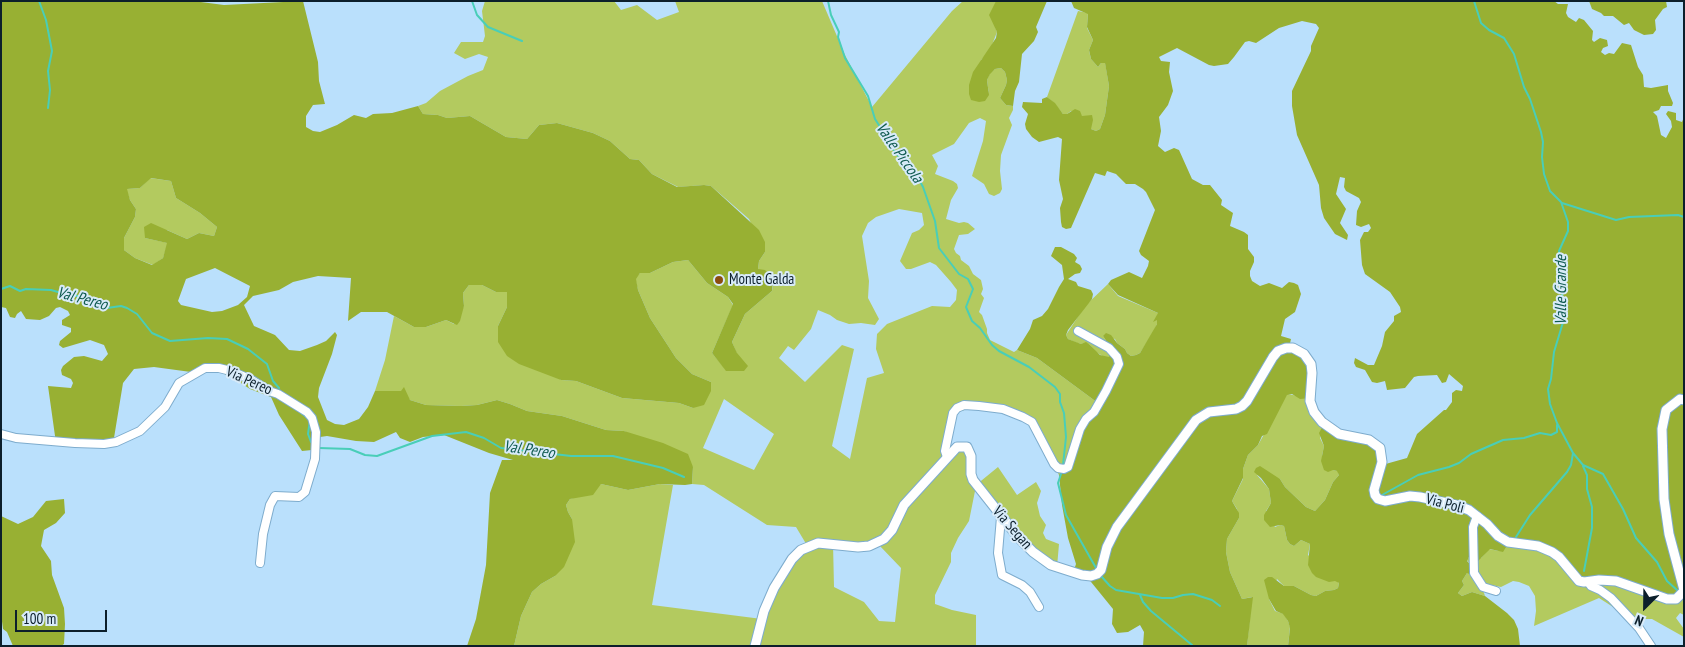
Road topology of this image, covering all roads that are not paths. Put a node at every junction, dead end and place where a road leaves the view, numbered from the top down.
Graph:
1 (1078, 331) dead end
2 (1293, 348) joint
3 (1684, 400) edge
4 (1, 434) edge
5 (947, 457) junction
6 (1477, 516) junction
7 (1001, 517) junction
8 (260, 563) dead end
9 (1588, 582) junction
10 (1684, 590) edge
11 (1496, 591) dead end
12 (1039, 607) dead end
13 (755, 646) edge
14 (1651, 646) edge

1 - 5 street
2 - 6 street, Via Poli
2 - 7 street, Via Segan
3 - 10 street
4 - 8 street, Via Pereo
5 - 7 street, Via Segan
5 - 13 street, Via Segan
6 - 9 street, Via Poli
6 - 11 street
7 - 12 street
9 - 10 street
9 - 14 street

